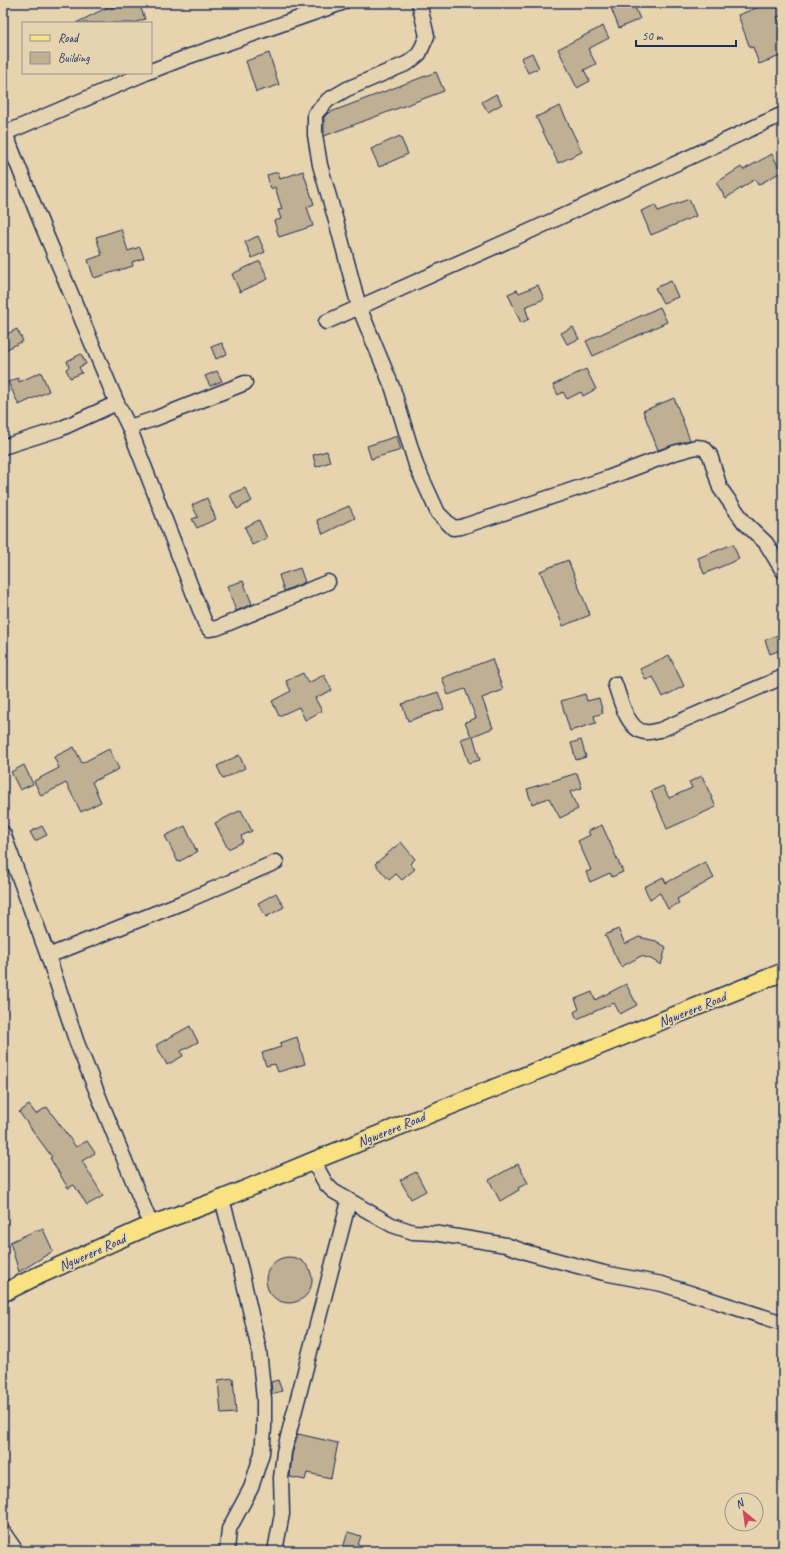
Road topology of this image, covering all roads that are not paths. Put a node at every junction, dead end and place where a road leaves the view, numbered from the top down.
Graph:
1 (342, 3) edge
2 (419, 3) edge
3 (152, 71) edge
4 (144, 74) edge
5 (783, 114) edge
6 (4, 133) edge
7 (359, 307) junction
8 (326, 322) dead end
9 (245, 383) dead end
10 (117, 404) junction
11 (128, 427) junction
12 (3, 447) edge
13 (783, 571) edge
14 (328, 582) dead end
15 (783, 677) edge
16 (615, 684) dead end
17 (3, 833) edge
18 (276, 862) dead end
19 (48, 956) junction
20 (783, 972) edge
21 (313, 1161) junction
22 (222, 1199) junction
23 (349, 1201) junction
24 (151, 1226) junction
25 (3, 1293) edge
26 (783, 1323) edge
27 (3, 1532) edge
28 (16, 1551) edge
29 (227, 1551) edge
30 (275, 1551) edge

1 - 3 street
2 - 7 street
4 - 6 street
5 - 7 street
6 - 10 street
7 - 8 street
7 - 13 street
9 - 11 street
10 - 11 street
10 - 12 street
11 - 14 street
15 - 16 street
17 - 19 street
18 - 19 street
19 - 24 street
20 - 21 main road, Ngwerere Road
21 - 22 main road, Ngwerere Road
21 - 23 street
22 - 24 main road, Ngwerere Road
22 - 29 street
23 - 26 street
23 - 30 street
24 - 25 main road, Ngwerere Road
27 - 28 street

